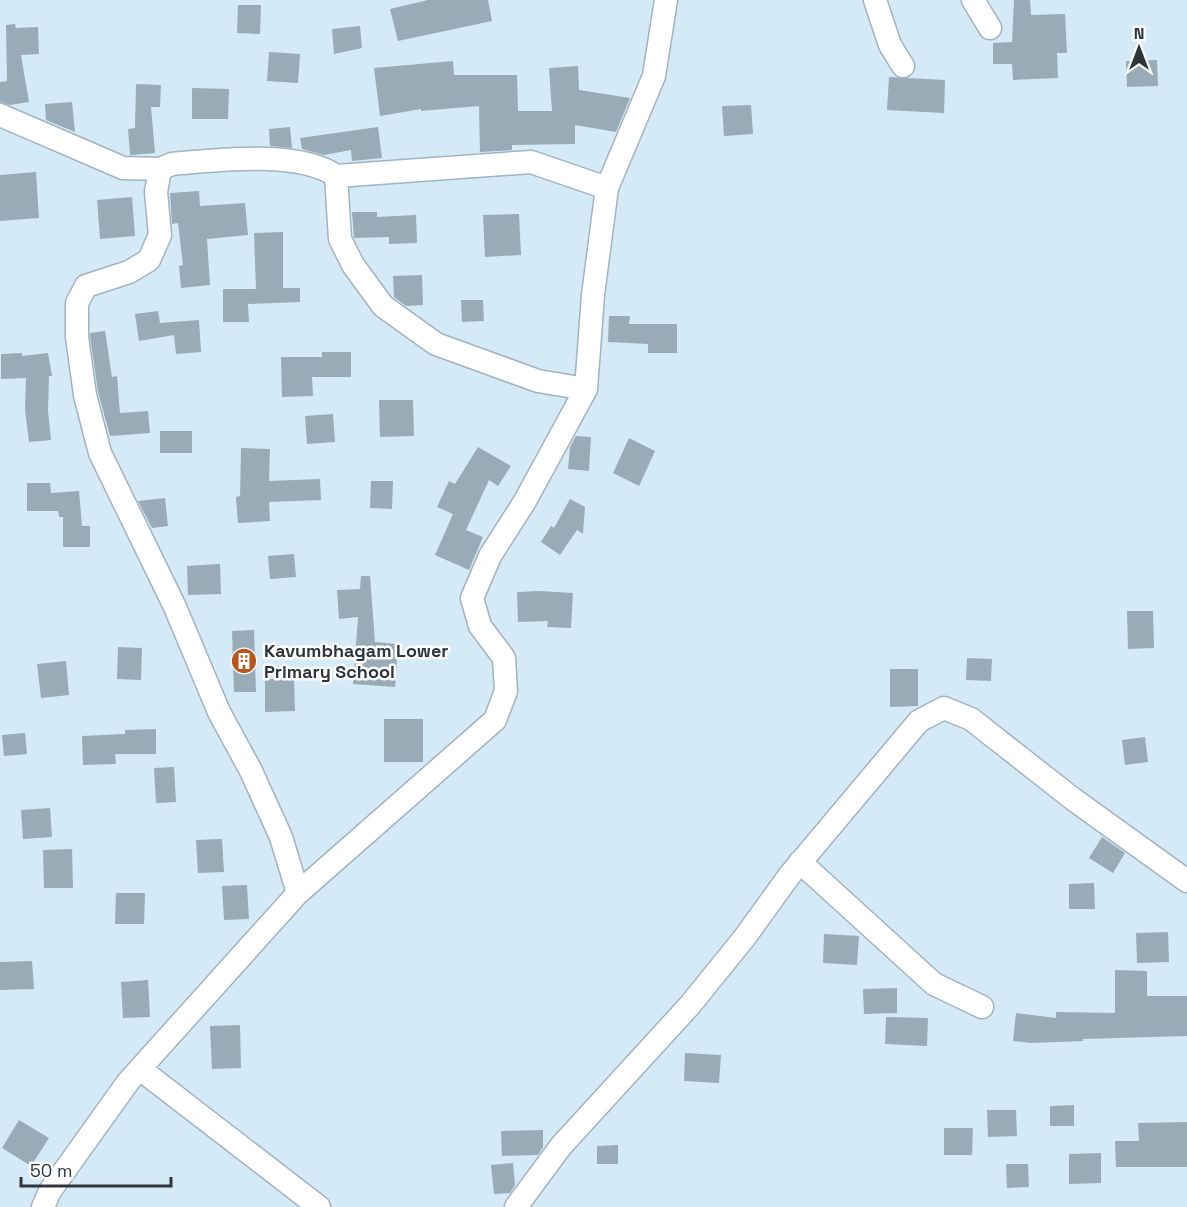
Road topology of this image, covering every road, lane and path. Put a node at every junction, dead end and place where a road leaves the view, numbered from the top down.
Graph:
1 (666, 0) edge
2 (875, 0) edge
3 (973, 0) edge
4 (990, 28) dead end
5 (903, 66) dead end
6 (0, 115) edge
7 (160, 169) junction
8 (336, 176) junction
9 (608, 188) junction
10 (586, 389) junction
11 (800, 862) junction
12 (1187, 881) edge
13 (298, 893) junction
14 (982, 1007) dead end
15 (140, 1069) junction
16 (43, 1207) edge
17 (319, 1207) edge
18 (516, 1207) edge

1 - 9 street
2 - 5 street
3 - 4 street
6 - 7 street
7 - 8 street
7 - 13 street
8 - 9 street
8 - 10 street
9 - 10 street
10 - 13 street
11 - 12 street
11 - 14 street
11 - 18 street
13 - 15 street
15 - 16 street
15 - 17 street

